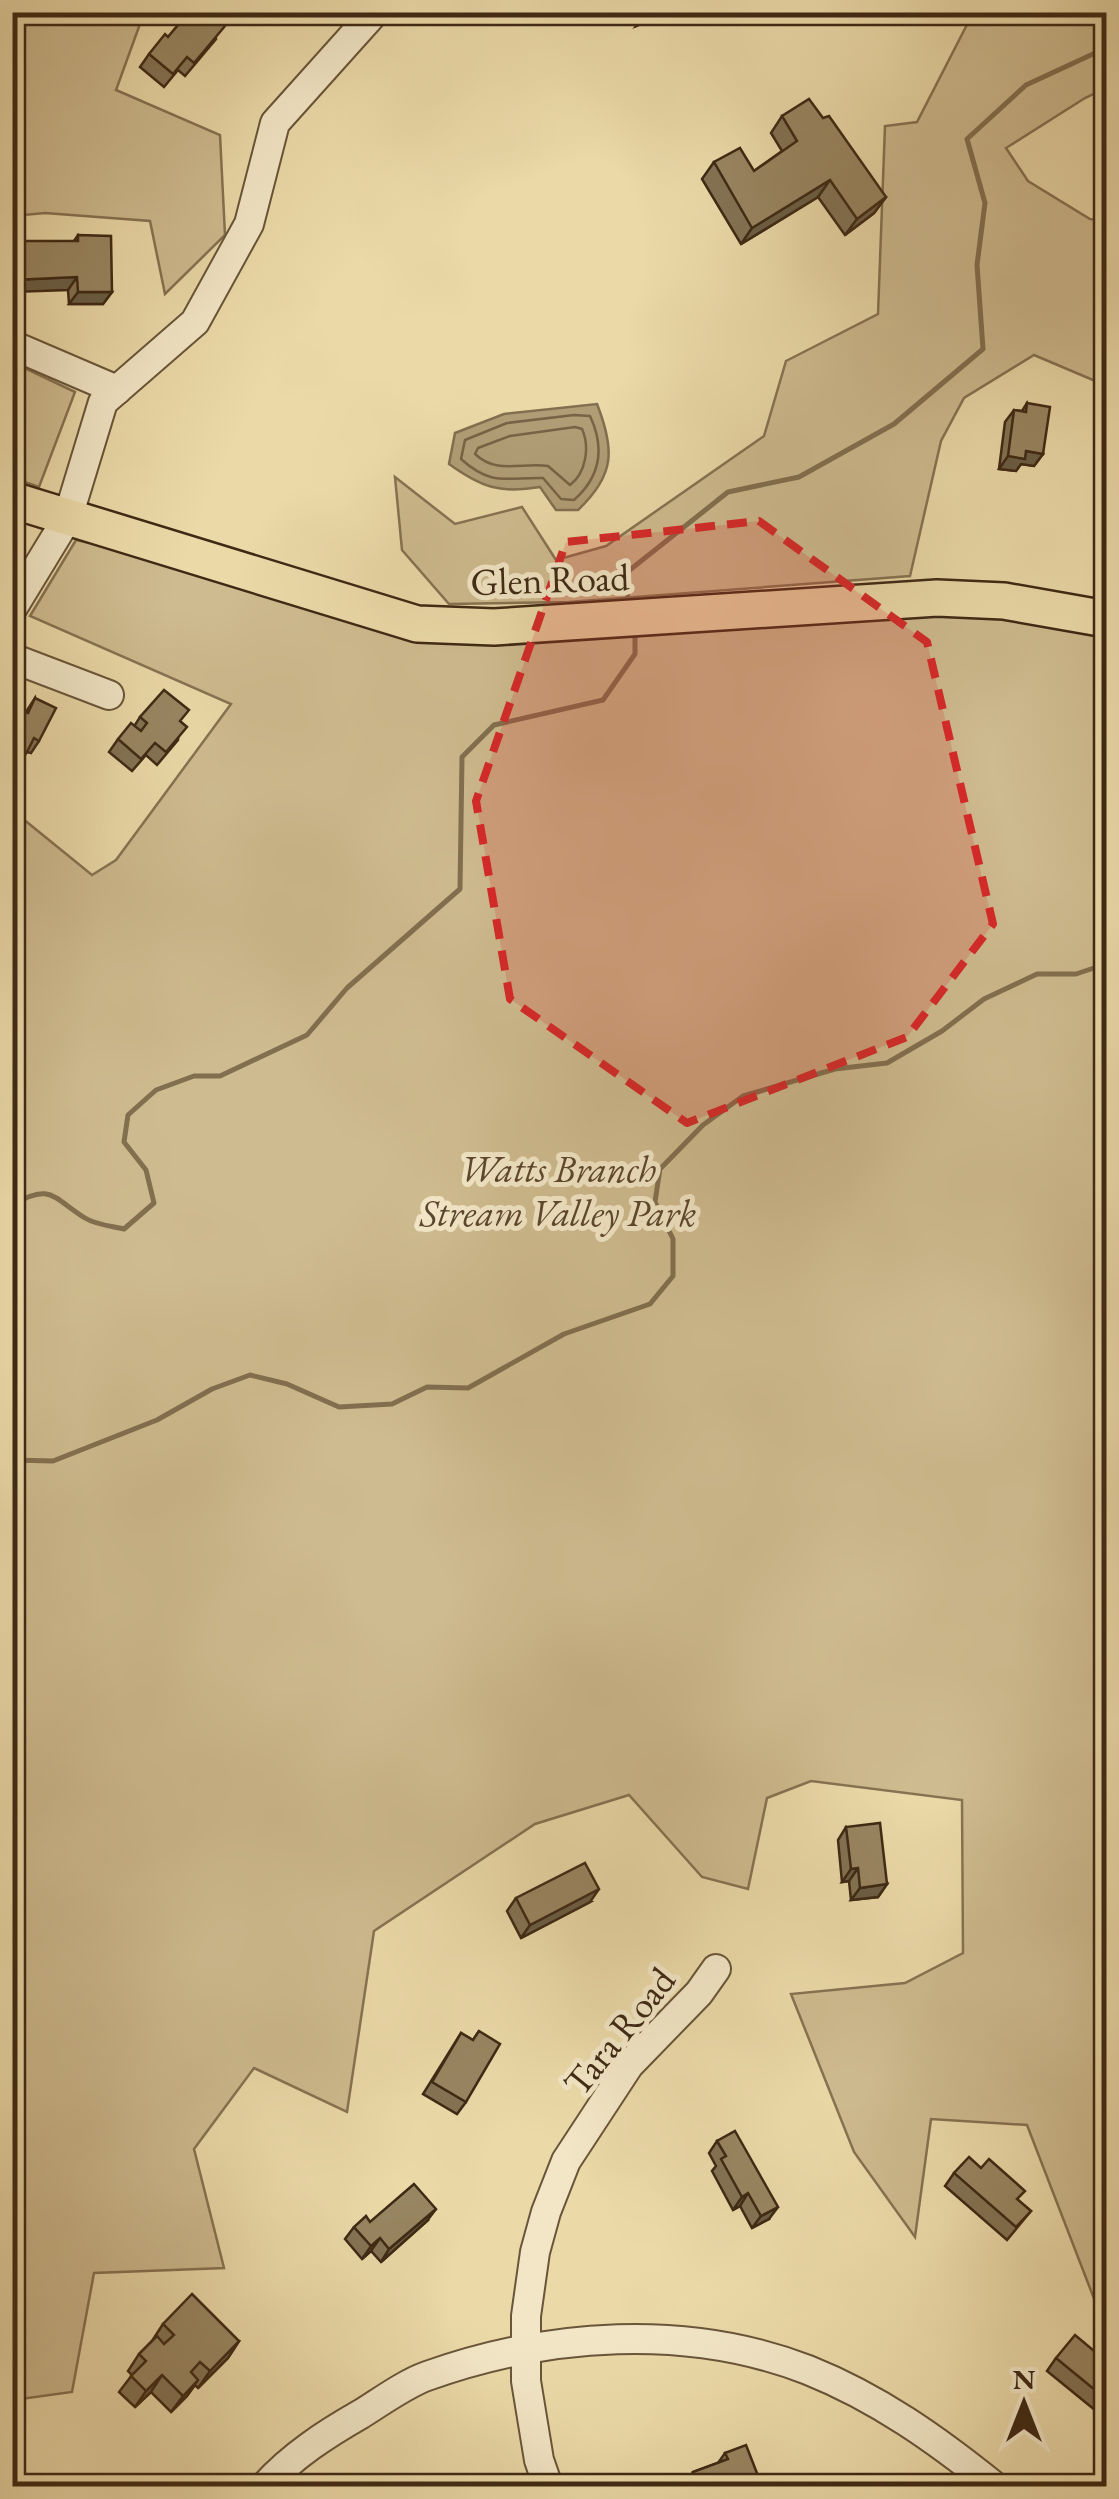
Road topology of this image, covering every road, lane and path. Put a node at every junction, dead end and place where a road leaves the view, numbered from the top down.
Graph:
1 (371, 16) dead end
2 (12, 345) edge
3 (117, 390) junction
4 (12, 500) edge
5 (68, 516) junction
6 (12, 610) edge
7 (1106, 619) edge
8 (12, 658) edge
9 (109, 695) dead end
10 (716, 1970) dead end
11 (528, 2348) junction
12 (264, 2486) edge
13 (548, 2486) edge
14 (994, 2486) edge

1 - 3 street
2 - 3 street
3 - 5 street
4 - 5 main road, Glen Road
5 - 6 street
5 - 7 main road, Glen Road
8 - 9 street
10 - 11 street, Tara Road
11 - 12 street
11 - 13 street, Tara Road
11 - 14 street

